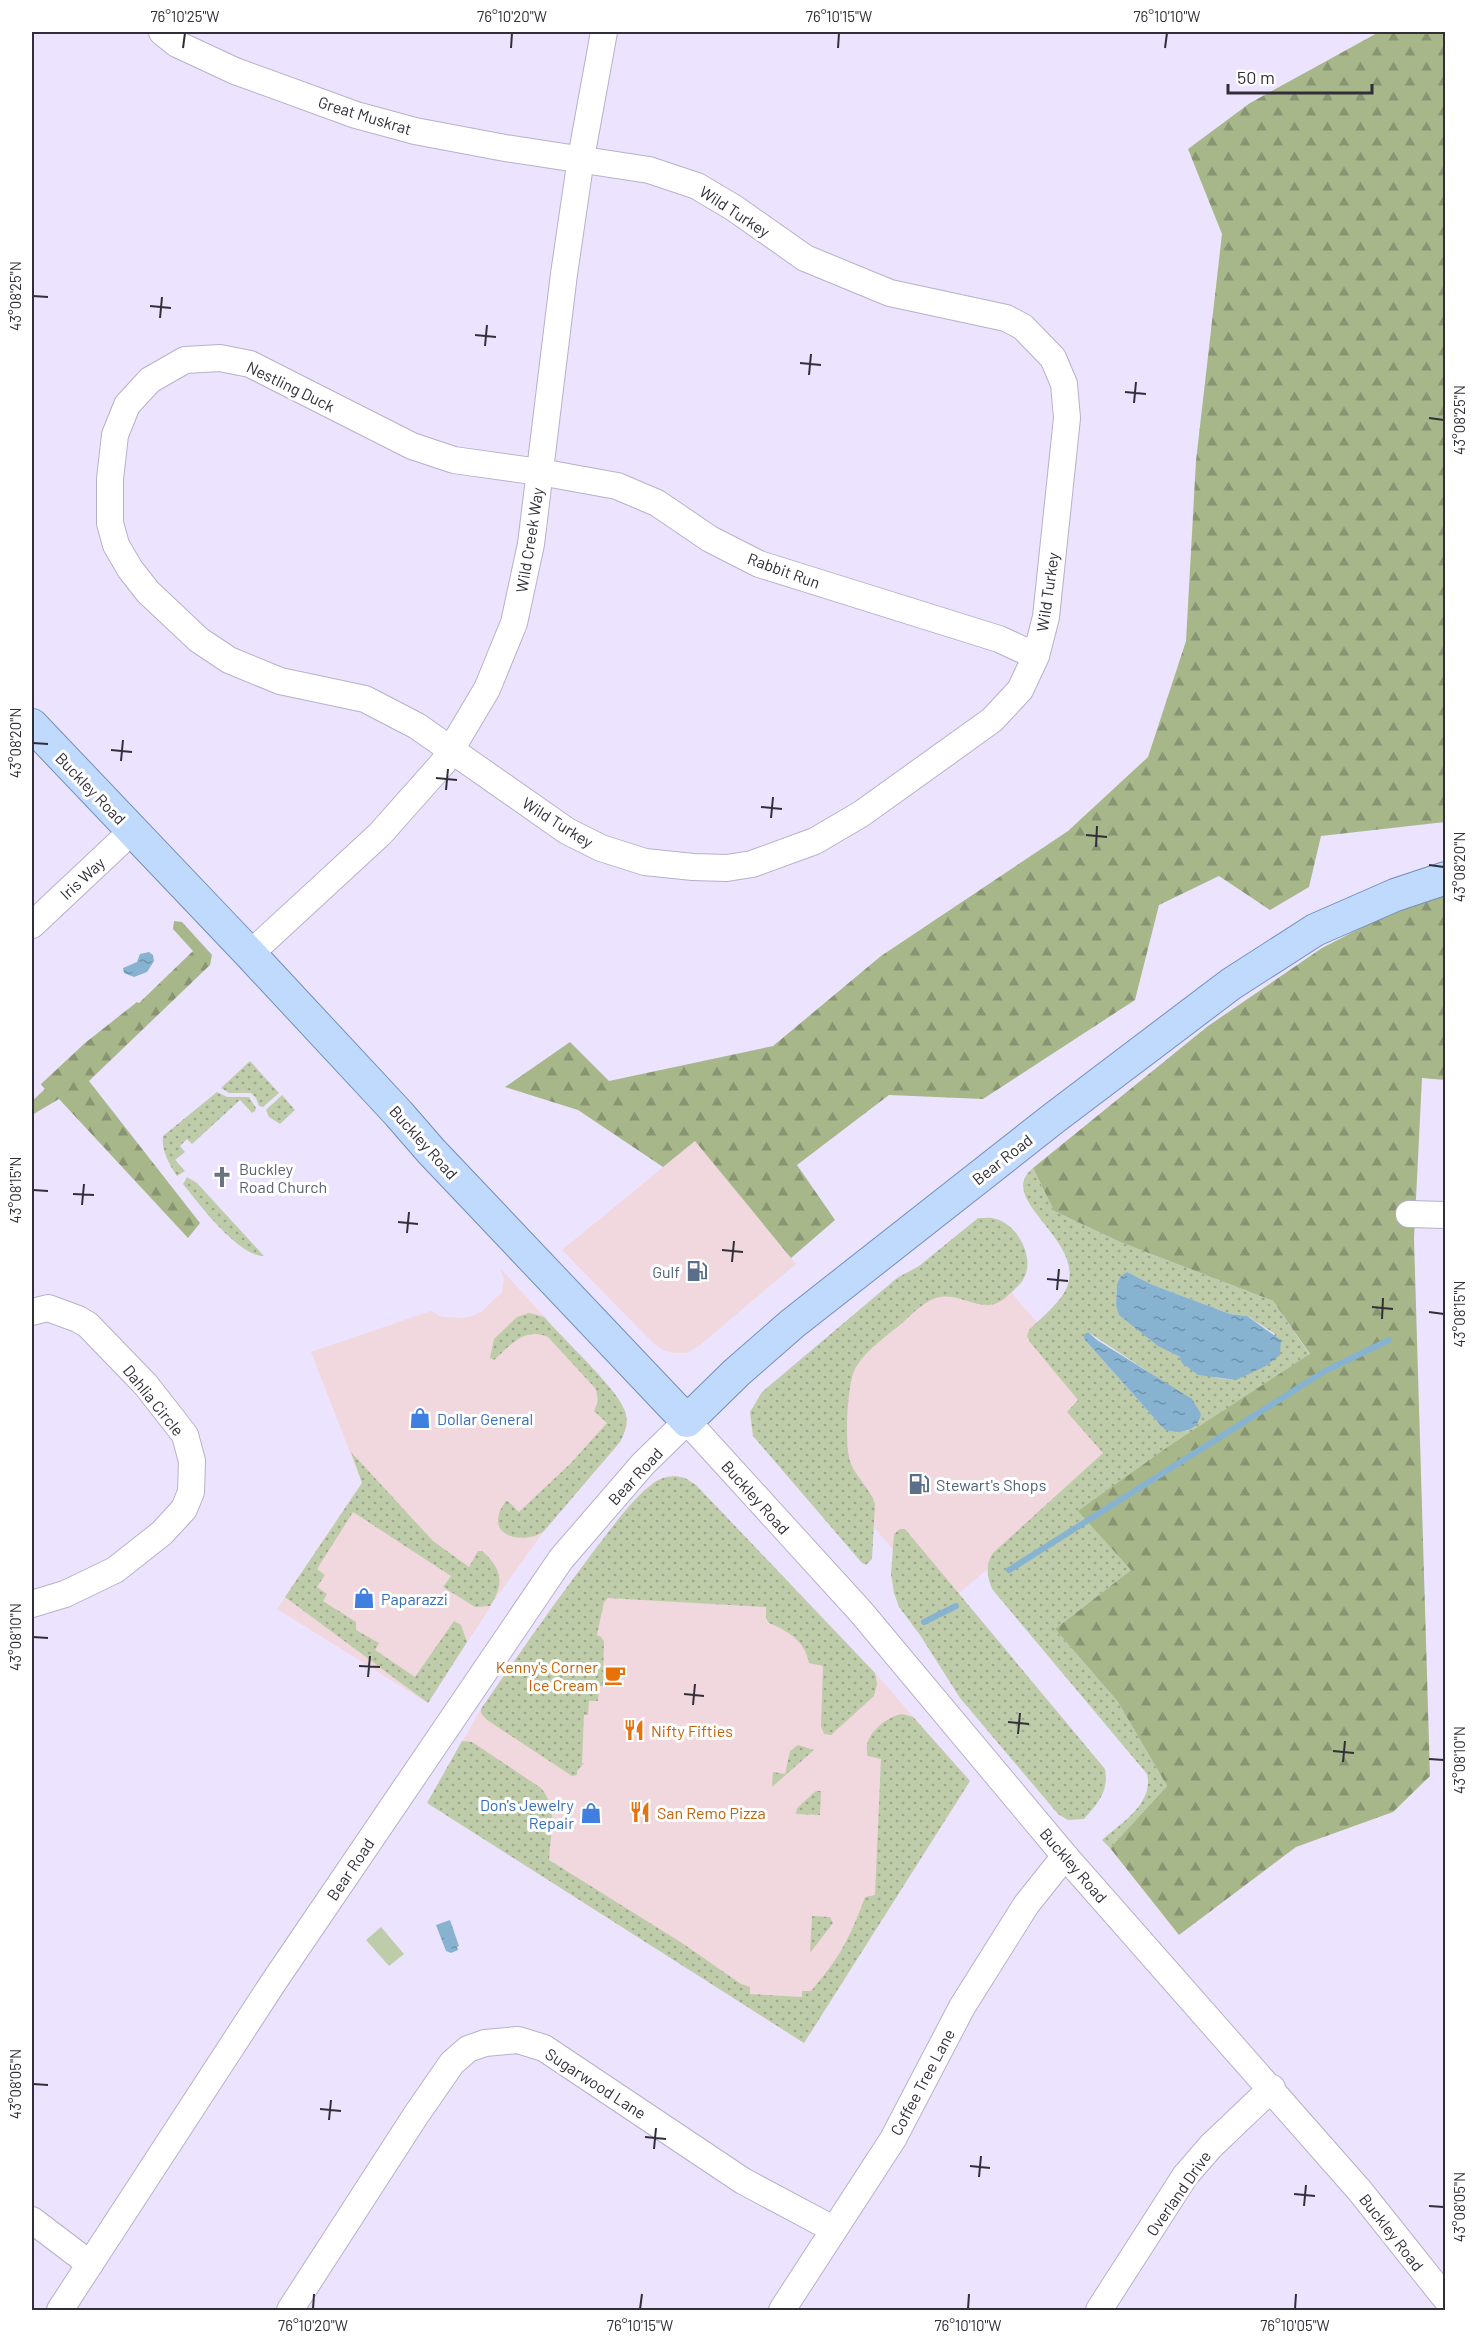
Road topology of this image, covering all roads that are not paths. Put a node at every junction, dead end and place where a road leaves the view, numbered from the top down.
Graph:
1 (162, 32) edge
2 (604, 32) edge
3 (581, 158) junction
4 (540, 472) junction
5 (1036, 656) junction
6 (32, 725) edge
7 (450, 751) junction
8 (132, 831) junction
9 (1446, 878) edge
10 (32, 926) edge
11 (250, 954) junction
12 (1409, 1214) dead end
13 (1446, 1215) edge
14 (32, 1311) edge
15 (687, 1421) junction
16 (32, 1604) edge
17 (1065, 1856) junction
18 (1272, 2088) junction
19 (32, 2220) edge
20 (833, 2229) junction
21 (90, 2264) junction
22 (1446, 2300) edge
23 (60, 2310) edge
24 (290, 2310) edge
25 (782, 2310) edge
26 (1099, 2310) edge

1 - 3 street, Great Muskrat
2 - 3 street, Wild Creek Way
3 - 4 street, Wild Creek Way
3 - 5 street, Wild Turkey
4 - 5 street, Rabbit Run
4 - 7 street, Wild Creek Way
4 - 7 street, Nestling Duck
5 - 7 street, Wild Turkey
6 - 8 main road, Buckley Road
7 - 11 street, Wild Creek Way
8 - 10 street, Iris Way
8 - 11 main road, Buckley Road
9 - 15 main road, Bear Road
11 - 15 main road, Buckley Road
12 - 13 street
14 - 16 street, Dahlia Circle
15 - 17 street, Buckley Road
15 - 21 street, Bear Road
17 - 18 street, Buckley Road
17 - 20 street, Coffee Tree Lane
18 - 22 street, Buckley Road
18 - 26 street, Overland Drive
19 - 21 street
20 - 24 street, Sugarwood Lane
20 - 25 street, Coffee Tree Lane
21 - 23 street, Bear Road

